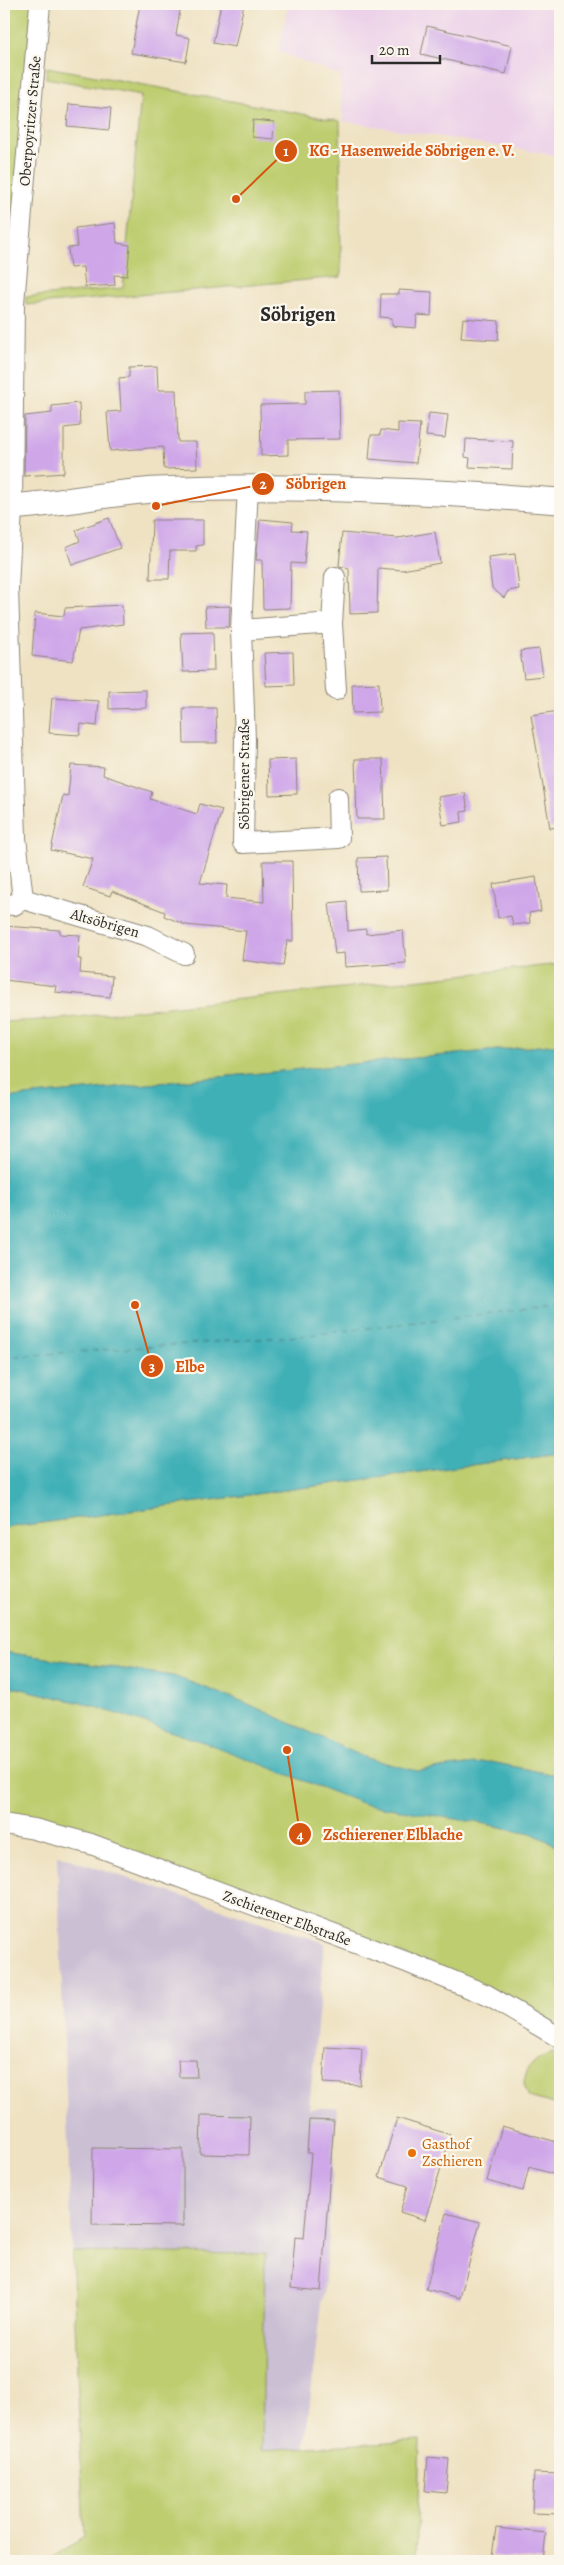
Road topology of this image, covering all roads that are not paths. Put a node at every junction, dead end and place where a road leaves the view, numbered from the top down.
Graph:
1 (40, 4) edge
2 (248, 486) junction
3 (560, 501) edge
4 (8, 507) edge
5 (335, 577) dead end
6 (332, 623) junction
7 (241, 630) junction
8 (336, 690) dead end
9 (338, 798) dead end
10 (10, 840) edge
11 (13, 901) edge
12 (184, 954) dead end
13 (4, 1824) edge
14 (560, 2038) edge

1 - 4 street, Oberpoyritzer Straße
2 - 3 street
2 - 4 street
2 - 7 street, Söbrigener Straße
4 - 10 street, Oberpoyritzer Straße
5 - 6 street
6 - 7 street
6 - 8 street
7 - 9 street, Söbrigener Straße
10 - 11 street, Altsöbrigen
11 - 12 street, Altsöbrigen
13 - 14 street, Zschierener Elbstraße

